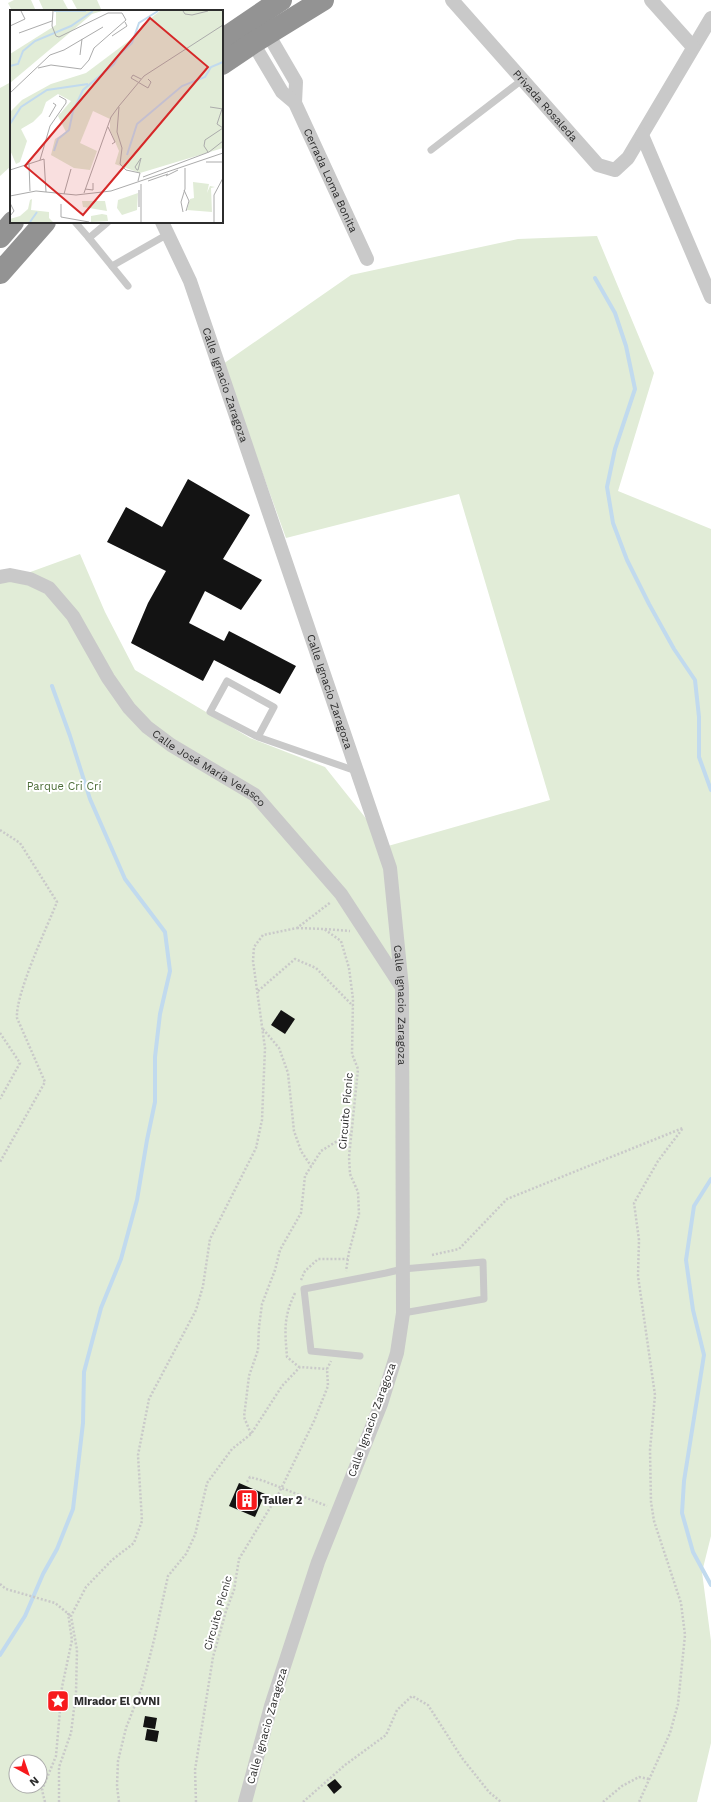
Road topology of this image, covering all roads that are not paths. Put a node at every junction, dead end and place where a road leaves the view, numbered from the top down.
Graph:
1 (281, 0) edge
2 (323, 0) edge
3 (452, 0) edge
4 (651, 0) edge
5 (711, 18) edge
6 (223, 39) edge
7 (260, 39) junction
8 (693, 47) junction
9 (223, 63) edge
10 (522, 80) junction
11 (642, 136) junction
12 (431, 150) dead end
13 (12, 223) edge
14 (44, 223) edge
15 (76, 223) edge
16 (107, 223) edge
17 (165, 228) edge
18 (0, 237) edge
19 (89, 238) junction
20 (367, 259) dead end
21 (112, 266) junction
22 (0, 273) edge
23 (128, 286) dead end
24 (711, 297) edge
25 (0, 577) edge
26 (258, 737) junction
27 (356, 771) junction
28 (402, 988) junction
29 (403, 1268) junction
30 (403, 1313) junction
31 (360, 1356) dead end
32 (245, 1802) edge

1 - 6 highway
2 - 7 highway
3 - 10 street, Privada Rosaleda
4 - 8 street
5 - 8 street, Privada Rosaleda
7 - 9 highway
7 - 20 street, Cerrada Loma Bonita
8 - 11 street, Privada Rosaleda
10 - 11 street, Privada Rosaleda
10 - 12 lane
11 - 24 street
13 - 18 highway
14 - 22 highway
15 - 19 lane
16 - 19 lane
17 - 21 lane
17 - 27 street, Calle Ignacio Zaragoza
19 - 21 lane
21 - 23 lane
25 - 28 street, Calle José María Velasco
26 - 26 lane
26 - 27 lane
27 - 28 street, Calle Ignacio Zaragoza
28 - 29 street, Calle Ignacio Zaragoza
29 - 30 street, Calle Ignacio Zaragoza
29 - 30 lane
29 - 31 lane
30 - 32 street, Calle Ignacio Zaragoza

